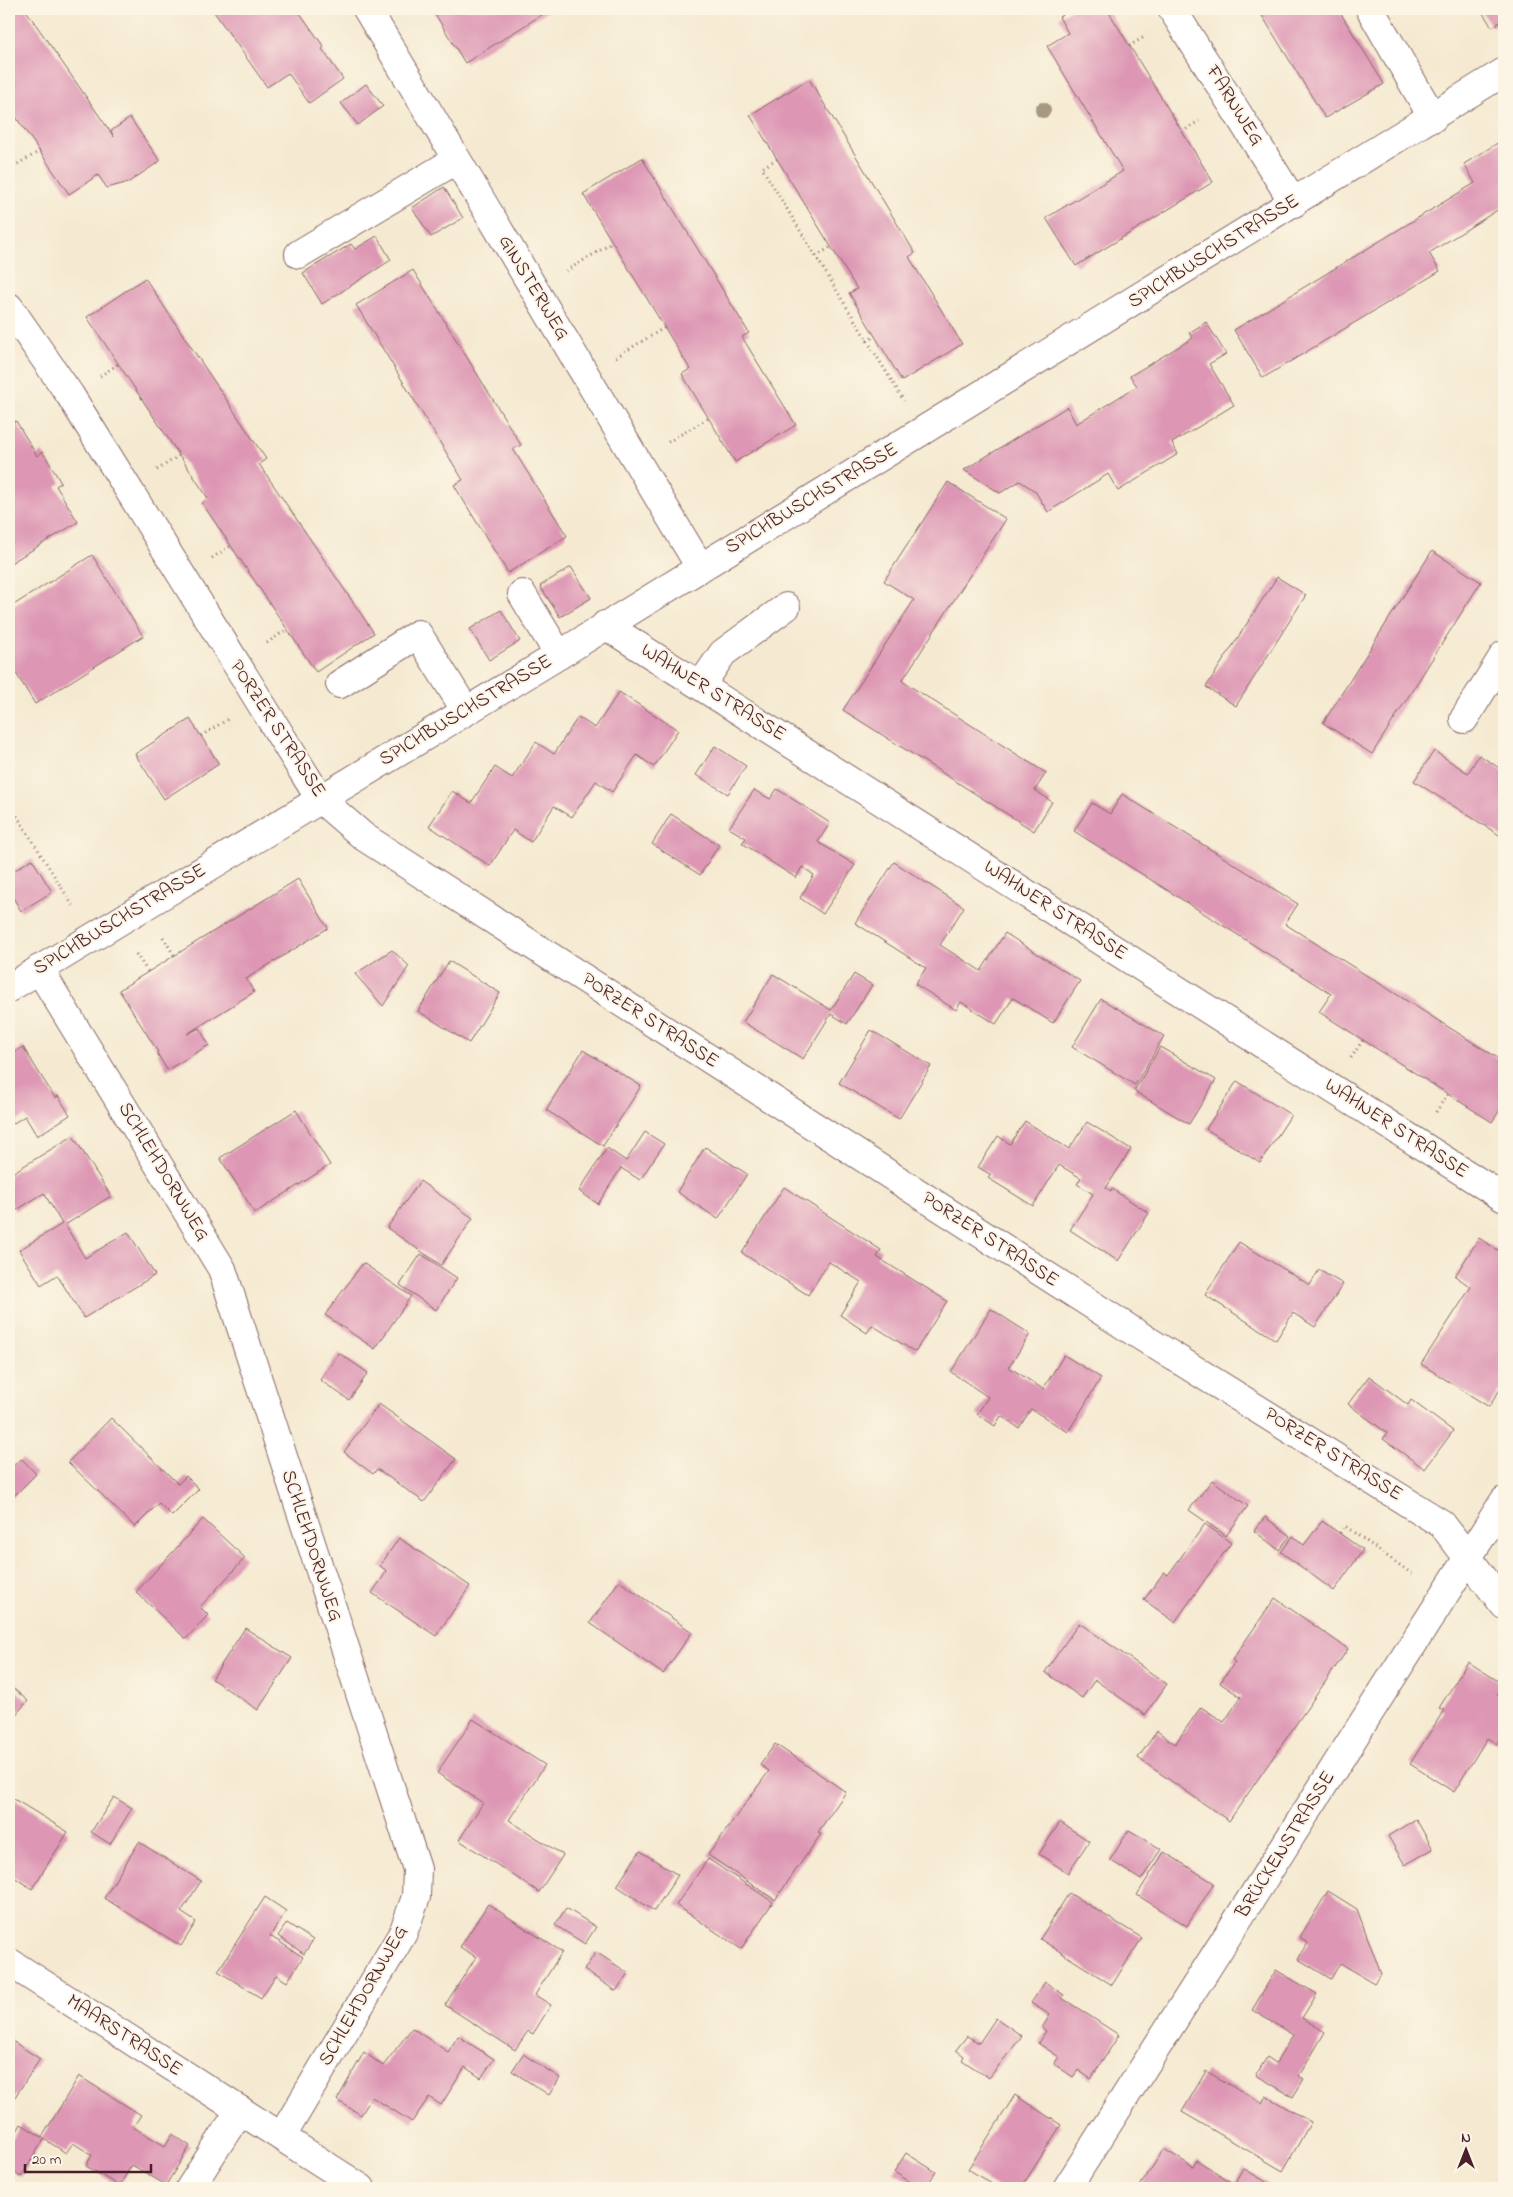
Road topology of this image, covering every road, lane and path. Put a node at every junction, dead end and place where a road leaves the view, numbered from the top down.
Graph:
1 (367, 9) edge
2 (1172, 9) edge
3 (1370, 9) edge
4 (1504, 72) edge
5 (1433, 118) junction
6 (40, 151) dead end
7 (777, 159) dead end
8 (456, 160) junction
9 (9, 170) edge
10 (1294, 203) junction
11 (612, 243) dead end
12 (831, 247) dead end
13 (298, 254) dead end
14 (816, 256) junction
15 (535, 290) junction
16 (9, 307) edge
17 (664, 328) dead end
18 (875, 336) dead end
19 (868, 341) junction
20 (586, 375) junction
21 (708, 418) dead end
22 (923, 431) junction
23 (637, 461) junction
24 (700, 567) junction
25 (522, 594) dead end
26 (786, 607) dead end
27 (605, 624) junction
28 (559, 655) junction
29 (1500, 670) edge
30 (340, 684) dead end
31 (701, 685) junction
32 (466, 711) junction
33 (1464, 719) dead end
34 (320, 799) junction
35 (9, 804) edge
36 (92, 937) junction
37 (39, 969) junction
38 (9, 988) edge
39 (1504, 1198) edge
40 (1504, 1501) edge
41 (1340, 1534) dead end
42 (1468, 1556) junction
43 (1444, 1596) junction
44 (1504, 1605) edge
45 (9, 1962) edge
46 (240, 2110) junction
47 (282, 2136) junction
48 (190, 2188) edge
49 (361, 2188) edge
50 (1067, 2188) edge

1 - 8 street, GINSTERWEG
2 - 10 street, FARNWEG
3 - 5 street
4 - 5 street, SPICHBUSCHSTRASSE
5 - 10 street, SPICHBUSCHSTRASSE
6 - 9 path
7 - 14 path
8 - 13 street
8 - 15 street, GINSTERWEG
10 - 22 street, SPICHBUSCHSTRASSE
11 - 15 path
12 - 14 path
14 - 19 path
15 - 20 street, GINSTERWEG
16 - 34 street, PORZER STRASSE
17 - 20 path
18 - 19 path
19 - 22 path
20 - 23 street, GINSTERWEG
21 - 23 path
22 - 24 street, SPICHBUSCHSTRASSE
23 - 24 street, GINSTERWEG
24 - 27 street, SPICHBUSCHSTRASSE
25 - 28 street
26 - 31 street
27 - 28 street, SPICHBUSCHSTRASSE
27 - 31 street, WAHNER STRASSE
28 - 32 street, SPICHBUSCHSTRASSE
29 - 33 street
30 - 32 street
31 - 39 street, WAHNER STRASSE
32 - 34 street, SPICHBUSCHSTRASSE
34 - 36 street, SPICHBUSCHSTRASSE
34 - 42 street, PORZER STRASSE
35 - 36 path
36 - 37 street, SPICHBUSCHSTRASSE
37 - 38 street, SPICHBUSCHSTRASSE
37 - 47 street, SCHLEHDORNWEG
40 - 42 street, BRÜCKENSTRASSE
41 - 43 path
42 - 43 street, BRÜCKENSTRASSE
42 - 44 street, PORZER STRASSE
43 - 50 street, BRÜCKENSTRASSE
45 - 46 street, MAARSTRASSE
46 - 47 street, MAARSTRASSE
46 - 48 street
47 - 49 street, MAARSTRASSE

